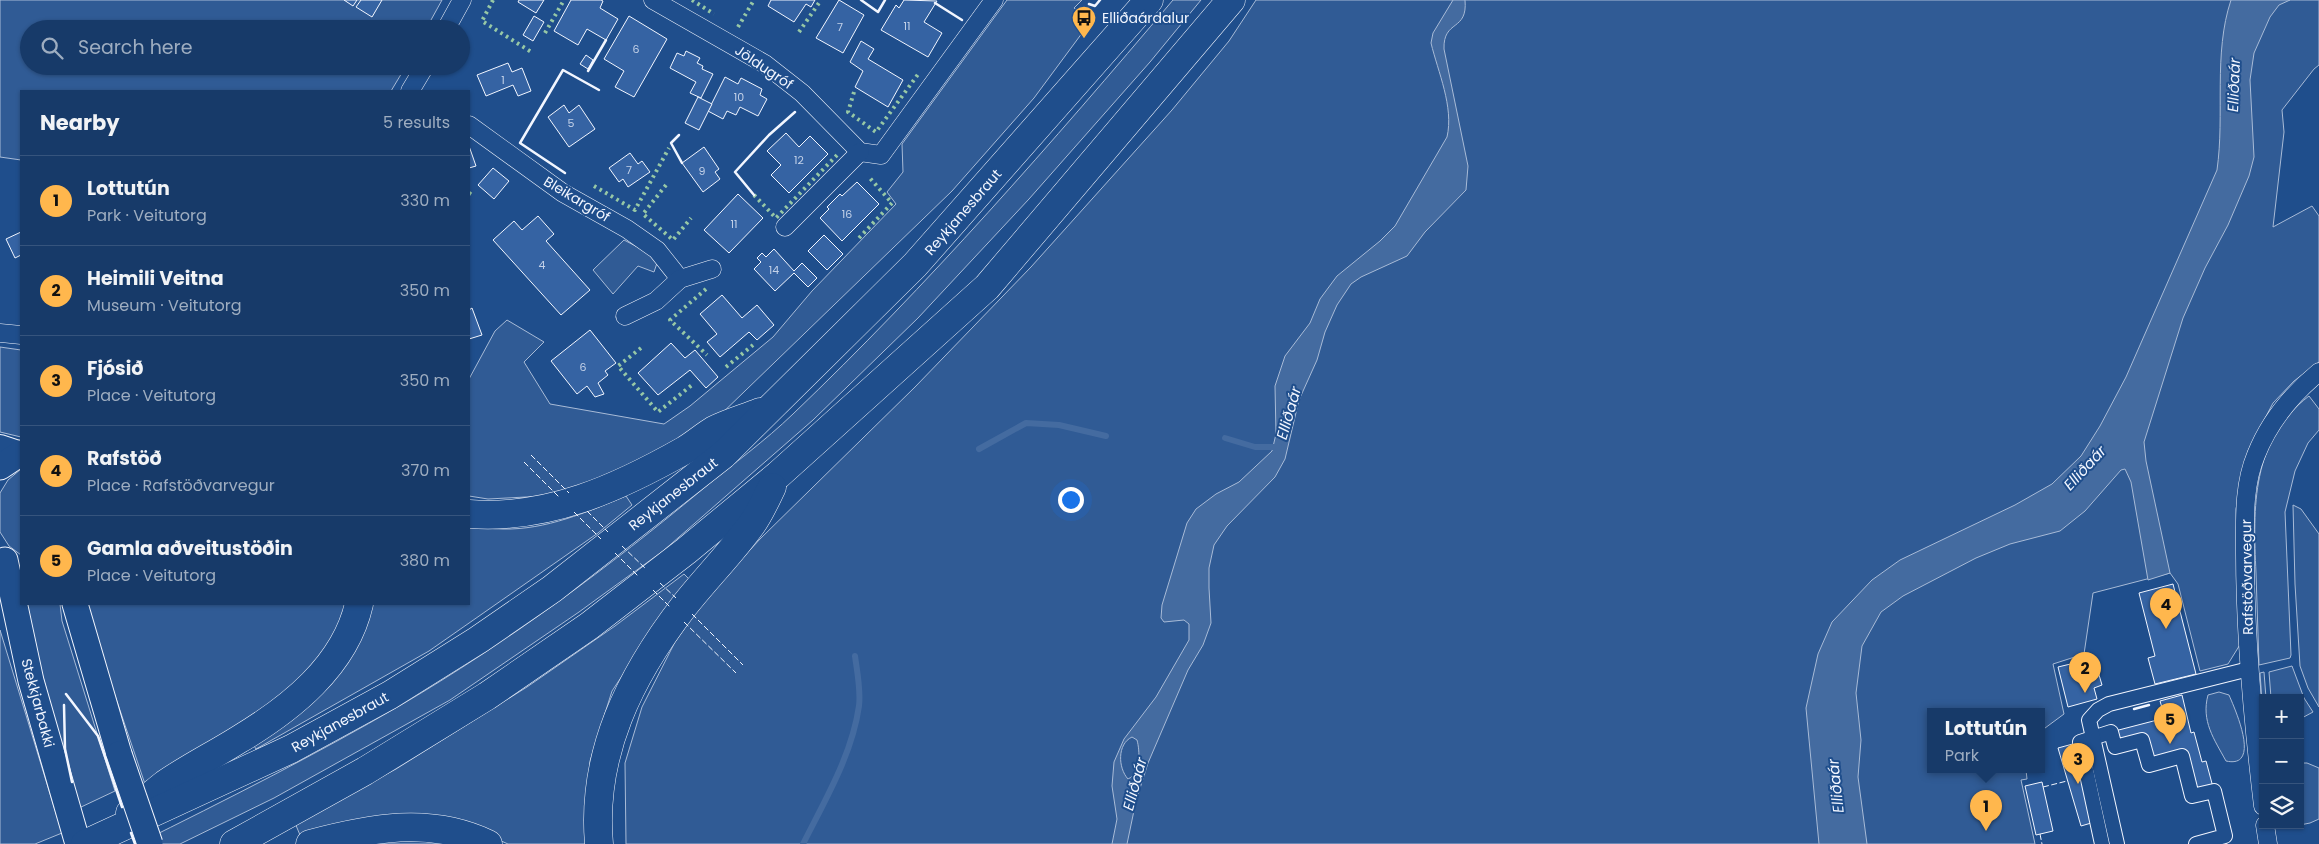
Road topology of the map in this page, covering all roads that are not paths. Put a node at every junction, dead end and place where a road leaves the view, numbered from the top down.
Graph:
1 (462, 0) edge
2 (653, 0) edge
3 (994, 0) edge
4 (1149, 0) edge
5 (1231, 0) edge
6 (451, 20) edge
7 (421, 75) edge
8 (416, 89) edge
9 (470, 125) edge
10 (860, 152) junction
11 (785, 227) dead end
12 (712, 269) dead end
13 (680, 279) junction
14 (625, 316) dead end
15 (0, 333) edge
16 (20, 335) edge
17 (2319, 372) edge
18 (773, 406) junction
19 (0, 446) edge
20 (20, 453) edge
21 (20, 454) edge
22 (0, 467) edge
23 (778, 475) junction
24 (470, 514) edge
25 (9, 562) edge
26 (75, 605) edge
27 (359, 605) edge
28 (2249, 669) junction
29 (2093, 738) junction
30 (2261, 784) edge
31 (2266, 829) edge
32 (89, 841) edge
33 (150, 844) edge
34 (234, 844) edge
35 (310, 844) edge
36 (488, 844) edge
37 (599, 844) edge
38 (2102, 844) edge
39 (2116, 844) edge
40 (2196, 844) edge
41 (2268, 844) edge

1 - 6 street
2 - 10 street, Jöldugróf
3 - 10 street
4 - 18 highway, Reykjanesbraut
5 - 23 highway
7 - 8 street
9 - 13 street, Bleikargróf
10 - 11 street
12 - 13 street
13 - 14 street
15 - 16 street
17 - 28 street, Rafstöðvarvegur
18 - 24 highway
18 - 32 highway, Reykjanesbraut
19 - 20 street
21 - 22 main road
23 - 34 highway
23 - 37 highway
25 - 32 main road, Stekkjarbakki
26 - 33 main road, bridge
27 - 32 highway
28 - 29 street
28 - 30 street, Rafstöðvarvegur
29 - 38 street
29 - 39 street
29 - 40 street
31 - 41 street
35 - 36 highway

